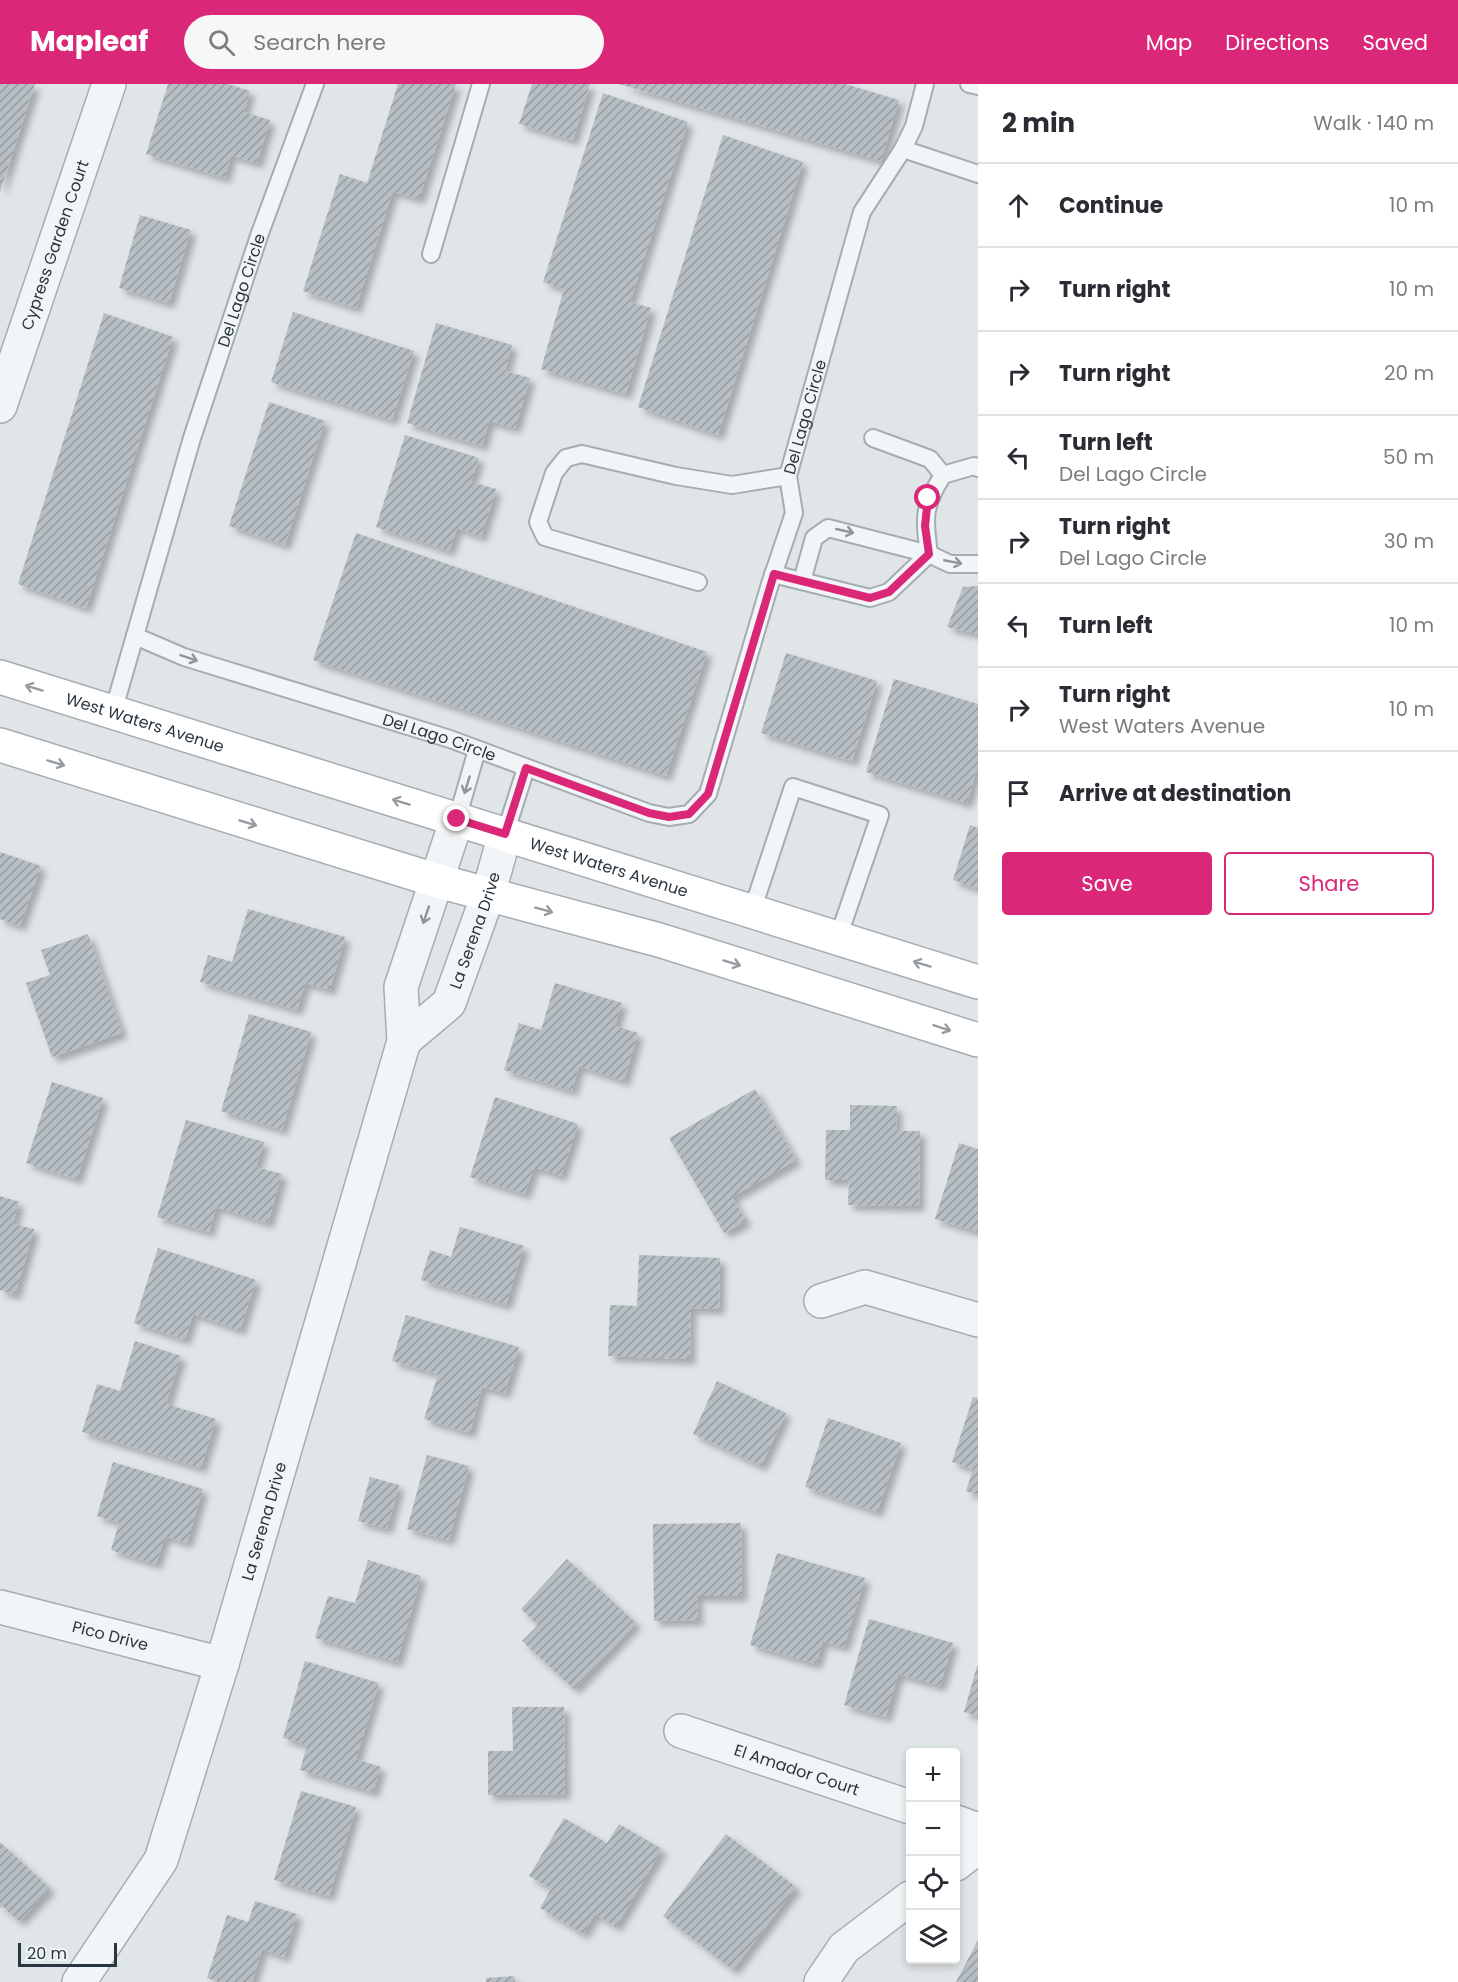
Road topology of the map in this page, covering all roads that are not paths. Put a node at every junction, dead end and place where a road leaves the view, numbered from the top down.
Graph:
1 (109, 84) edge
2 (315, 84) edge
3 (481, 84) edge
4 (926, 84) edge
5 (969, 84) edge
6 (978, 86) edge
7 (903, 149) junction
8 (978, 174) edge
9 (431, 254) dead end
10 (0, 406) edge
11 (873, 438) dead end
12 (978, 468) edge
13 (943, 475) junction
14 (788, 477) junction
15 (929, 554) junction
16 (978, 564) edge
17 (774, 574) junction
18 (802, 581) junction
19 (699, 582) dead end
20 (135, 636) junction
21 (0, 677) edge
22 (113, 712) junction
23 (0, 745) edge
24 (477, 750) junction
25 (526, 768) junction
26 (457, 819) junction
27 (505, 834) junction
28 (438, 881) junction
29 (488, 895) junction
30 (752, 911) junction
31 (838, 938) junction
32 (978, 982) edge
33 (978, 1040) edge
34 (404, 1041) junction
35 (821, 1301) dead end
36 (978, 1320) edge
37 (0, 1607) edge
38 (222, 1664) junction
39 (681, 1731) dead end
40 (906, 1806) edge
41 (960, 1823) edge
42 (978, 1830) edge
43 (978, 1847) edge
44 (960, 1861) edge
45 (906, 1901) edge
46 (80, 1982) edge
47 (821, 1982) edge

1 - 10 street, Cypress Garden Court
2 - 20 lane, Del Lago Circle
3 - 9 lane
4 - 7 lane, Del Lago Circle
5 - 6 lane
7 - 8 lane
7 - 14 lane, Del Lago Circle
11 - 13 lane
12 - 13 lane
13 - 15 lane
14 - 17 lane, Del Lago Circle
14 - 19 lane
15 -> 16 lane
15 - 18 lane
18 -> 15 lane
17 - 18 lane
17 - 25 lane, Del Lago Circle
20 - 22 lane, Del Lago Circle
20 -> 24 lane, Del Lago Circle
22 -> 21 main road, West Waters Avenue
26 -> 22 main road, West Waters Avenue
23 -> 28 main road
24 - 25 lane, Del Lago Circle
24 -> 26 lane
25 - 27 lane
26 - 27 main road, West Waters Avenue
26 - 28 street, La Serena Drive
27 - 29 street, La Serena Drive
27 - 30 main road, West Waters Avenue
28 - 29 main road
28 -> 34 street, La Serena Drive
29 -> 33 main road
29 - 34 street, La Serena Drive
30 - 31 main road, West Waters Avenue
30 - 31 lane
32 -> 31 main road, West Waters Avenue
34 - 38 street, La Serena Drive
35 - 36 street
37 - 38 street, Pico Drive
38 - 46 street, La Serena Drive
39 - 40 street, El Amador Court
41 - 42 street
43 - 44 street
45 - 47 street

